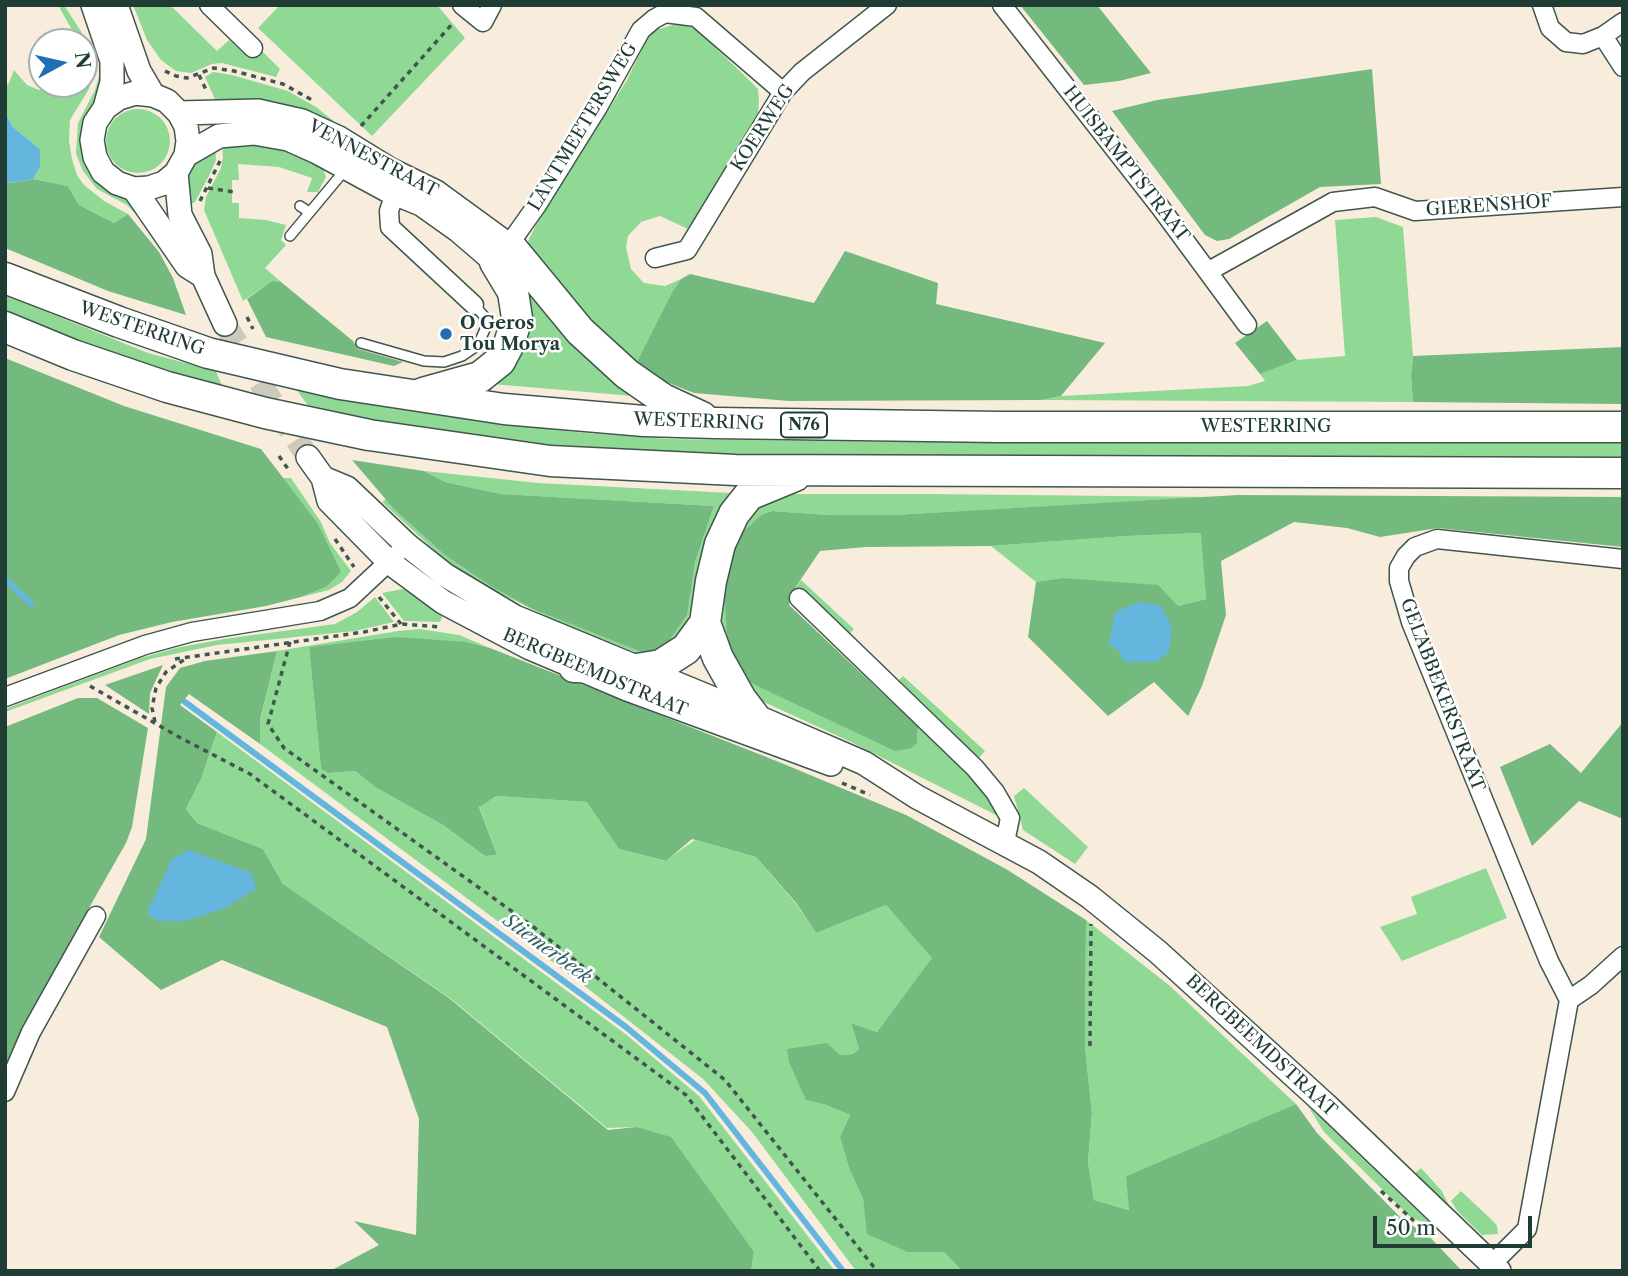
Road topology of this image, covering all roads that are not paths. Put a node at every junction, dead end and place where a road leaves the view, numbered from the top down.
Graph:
1 (93, 5) edge
2 (116, 5) edge
3 (209, 5) edge
4 (462, 5) edge
5 (492, 5) edge
6 (887, 5) edge
7 (1002, 5) edge
8 (1542, 5) edge
9 (1623, 22) edge
10 (1603, 36) junction
11 (253, 48) dead end
12 (1623, 66) edge
13 (783, 92) junction
14 (153, 95) junction
15 (105, 108) junction
16 (179, 113) junction
17 (181, 164) junction
18 (346, 168) junction
19 (134, 189) junction
20 (395, 193) junction
21 (1623, 197) edge
22 (300, 206) dead end
23 (309, 212) junction
24 (290, 236) dead end
25 (502, 254) junction
26 (655, 258) dead end
27 (1209, 271) junction
28 (203, 276) junction
29 (5, 278) edge
30 (474, 304) joint
31 (225, 324) tunnel mouth
32 (1247, 325) dead end
33 (5, 327) edge
34 (361, 343) dead end
35 (414, 396) junction
36 (715, 424) junction
37 (1623, 427) edge
38 (308, 457) tunnel mouth
39 (809, 471) junction
40 (1623, 473) edge
41 (323, 478) junction
42 (407, 545) junction
43 (1623, 559) edge
44 (389, 562) junction
45 (799, 598) dead end
46 (705, 623) junction
47 (574, 667) junction
48 (637, 669) junction
49 (5, 697) edge
50 (754, 716) junction
51 (917, 797) junction
52 (1005, 842) junction
53 (96, 916) dead end
54 (1623, 956) edge
55 (1569, 1000) junction
56 (5, 1093) edge
57 (1496, 1267) edge

1 - 15 street
2 - 14 street
3 - 11 street
4 - 5 street
6 - 13 street, KOERWEG
7 - 27 street, HUISBAMPTSTRAAT
8 - 10 street
9 - 10 street
10 - 12 street
13 - 25 street, LANTMEETERSWEG
13 - 26 street, KOERWEG
14 - 15 street
14 - 16 street
15 - 19 street
16 - 17 street
16 - 25 street, VENNESTRAAT
17 - 18 street, VENNESTRAAT
17 - 19 street, VENNESTRAAT
17 - 28 street
18 - 20 street, VENNESTRAAT
18 - 23 lane
19 - 28 street
20 - 25 street, VENNESTRAAT
20 - 30 street, VENNESTRAAT
21 - 27 street, GIERENSHOF
22 - 23 lane
23 - 24 lane
25 - 35 highway
25 - 36 highway
27 - 32 street, HUISBAMPTSTRAAT
28 - 31 street
29 - 35 highway, WESTERRING / N76
30 - 34 lane
33 - 39 highway
35 - 36 highway, WESTERRING / N76
36 - 37 highway, WESTERRING / N76
38 - 41 street, BERGBEEMDSTRAAT
39 - 40 highway
39 - 46 highway
41 - 42 street, BERGBEEMDSTRAAT
41 - 44 street, BERGBEEMDSTRAAT
42 - 44 street
42 - 48 street, BERGBEEMDSTRAAT
43 - 55 street, GELABBEKERSTRAAT
44 - 47 street, BERGBEEMDSTRAAT
44 - 49 street
45 - 52 street
46 - 48 highway
46 - 50 highway
47 - 48 highway
47 - 51 street, BERGBEEMDSTRAAT
48 - 50 street, BERGBEEMDSTRAAT
50 - 51 street, BERGBEEMDSTRAAT
51 - 52 street, BERGBEEMDSTRAAT
52 - 57 street, BERGBEEMDSTRAAT
53 - 56 street
54 - 55 street
55 - 57 street

